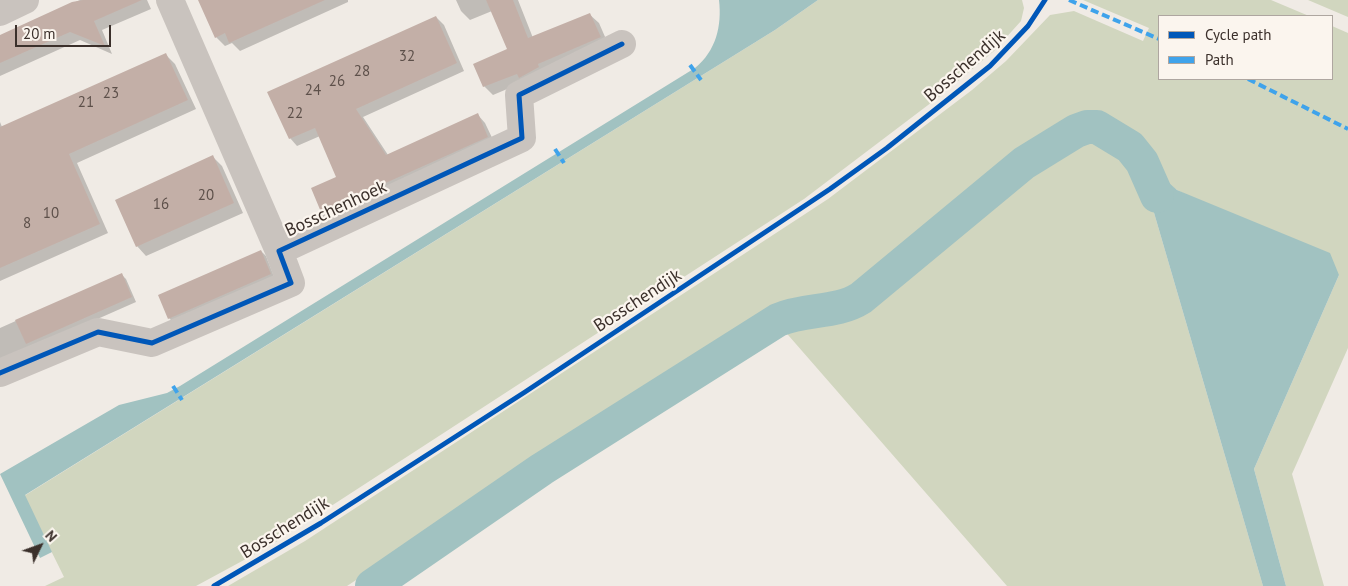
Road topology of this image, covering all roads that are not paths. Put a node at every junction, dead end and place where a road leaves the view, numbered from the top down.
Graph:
1 (25, 0) edge
2 (170, 0) edge
3 (0, 12) edge
4 (622, 44) dead end
5 (279, 251) junction
6 (0, 374) edge

1 - 3 street
2 - 5 street, Bosschenhoek
4 - 5 street, Bosschenhoek
5 - 6 street, Bosschenhoek

